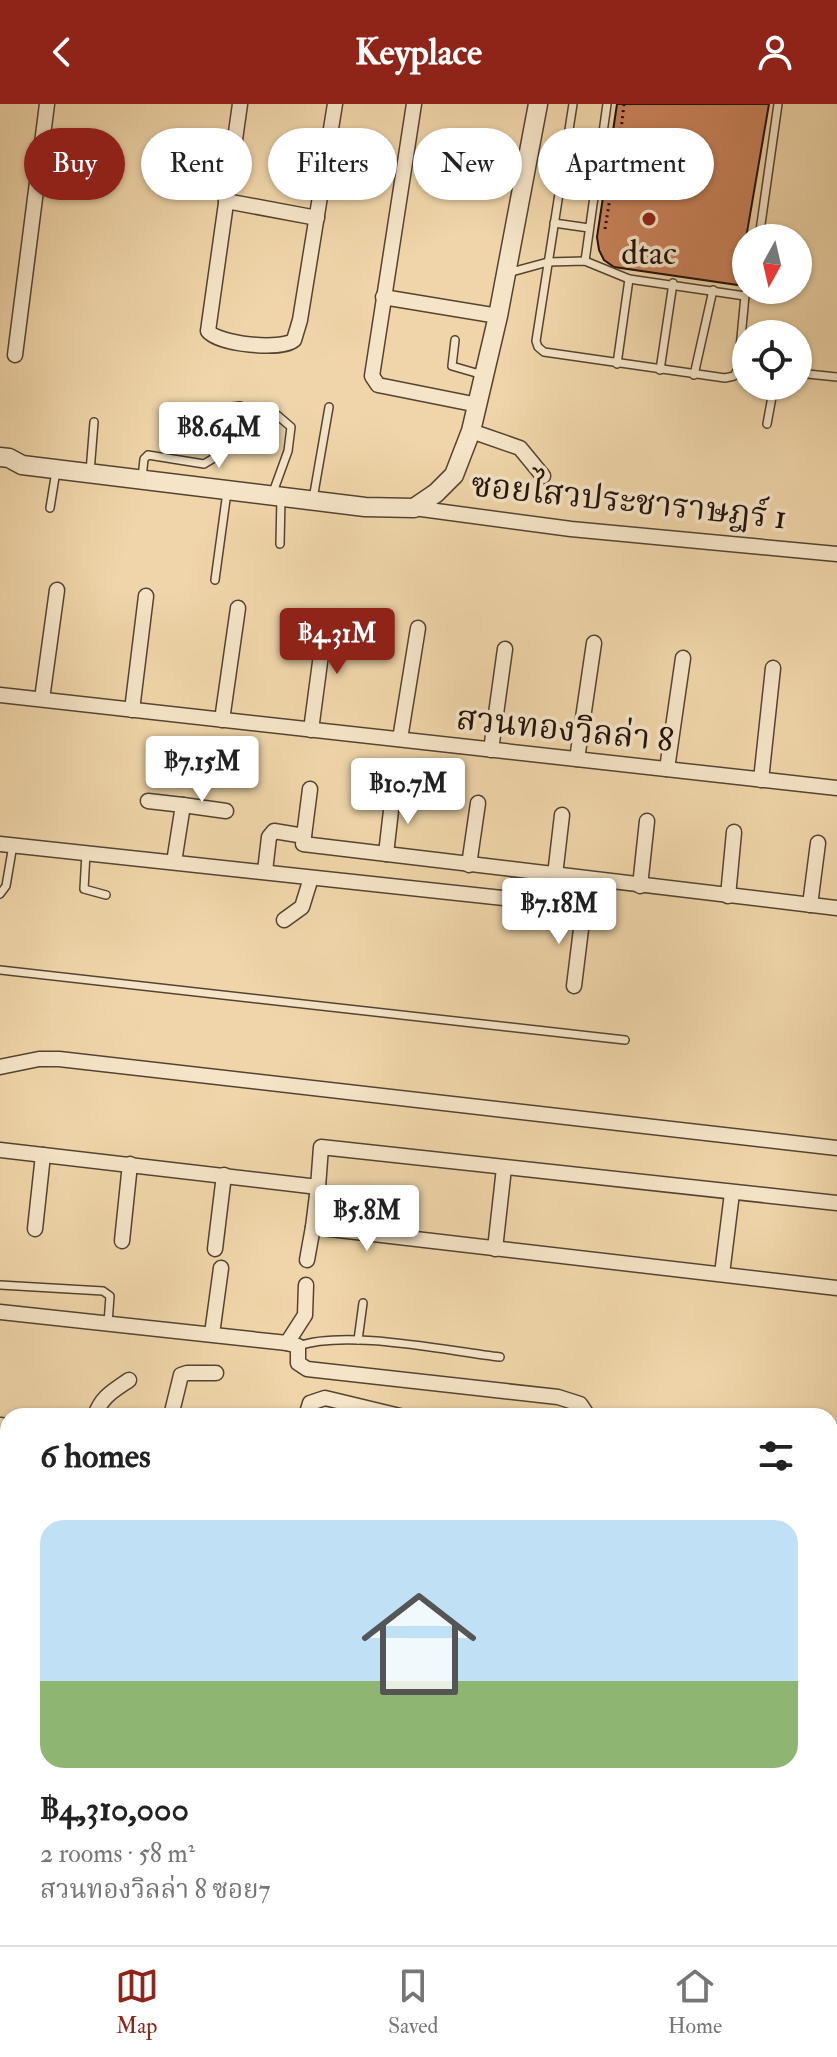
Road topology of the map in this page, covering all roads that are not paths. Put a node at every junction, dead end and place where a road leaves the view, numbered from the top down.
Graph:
1 (47, 104) edge
2 (240, 104) edge
3 (335, 104) edge
4 (414, 104) edge
5 (538, 104) edge
6 (573, 104) edge
7 (607, 104) edge
8 (778, 104) edge
9 (226, 201) junction
10 (317, 218) junction
11 (554, 223) junction
12 (761, 224) edge
13 (589, 228) junction
14 (585, 261) junction
15 (548, 262) junction
16 (506, 274) junction
17 (629, 279) junction
18 (673, 283) junction
19 (713, 290) junction
20 (732, 292) edge
21 (383, 297) junction
22 (745, 304) edge
23 (498, 316) junction
24 (455, 340) dead end
25 (15, 355) dead end
26 (617, 364) junction
27 (660, 370) junction
28 (812, 374) edge
29 (485, 375) junction
30 (694, 375) junction
31 (837, 377) edge
32 (771, 400) edge
33 (478, 405) junction
34 (329, 407) dead end
35 (94, 422) dead end
36 (767, 424) dead end
37 (471, 431) junction
38 (0, 457) edge
39 (22, 465) junction
40 (0, 469) edge
41 (56, 469) junction
42 (90, 474) junction
43 (543, 476) dead end
44 (142, 481) junction
45 (227, 492) junction
46 (276, 497) junction
47 (312, 501) junction
48 (50, 508) dead end
49 (414, 508) junction
50 (280, 544) dead end
51 (837, 554) edge
52 (215, 580) dead end
53 (57, 590) dead end
54 (146, 596) dead end
55 (238, 608) dead end
56 (326, 617) dead end
57 (418, 628) dead end
58 (594, 643) dead end
59 (505, 649) dead end
60 (683, 658) dead end
61 (773, 668) dead end
62 (0, 695) edge
63 (42, 699) junction
64 (132, 710) junction
65 (222, 720) junction
66 (311, 730) junction
67 (400, 739) junction
68 (491, 750) junction
69 (577, 759) junction
70 (667, 769) junction
71 (761, 780) junction
72 (837, 788) edge
73 (310, 789) dead end
74 (393, 793) dead end
75 (148, 801) dead end
76 (478, 803) dead end
77 (183, 805) junction
78 (226, 811) dead end
79 (562, 815) dead end
80 (647, 821) dead end
81 (734, 832) dead end
82 (304, 836) junction
83 (818, 843) dead end
84 (6, 844) edge
85 (86, 853) junction
86 (386, 854) junction
87 (174, 862) junction
88 (469, 865) junction
89 (265, 871) junction
90 (555, 875) junction
91 (311, 878) junction
92 (640, 886) junction
93 (0, 894) edge
94 (106, 895) dead end
95 (728, 896) junction
96 (810, 905) junction
97 (837, 908) edge
98 (284, 920) dead end
99 (0, 970) edge
100 (574, 986) dead end
101 (625, 1040) dead end
102 (0, 1067) edge
103 (837, 1148) edge
104 (0, 1150) edge
105 (43, 1155) junction
106 (130, 1164) junction
107 (504, 1168) junction
108 (224, 1175) junction
109 (318, 1187) junction
110 (732, 1193) junction
111 (837, 1203) edge
112 (313, 1227) junction
113 (35, 1229) dead end
114 (122, 1241) dead end
115 (215, 1249) dead end
116 (495, 1249) junction
117 (307, 1260) dead end
118 (221, 1268) dead end
119 (722, 1274) junction
120 (0, 1285) edge
121 (306, 1285) dead end
122 (837, 1288) edge
123 (363, 1303) dead end
124 (0, 1312) edge
125 (107, 1326) junction
126 (212, 1334) junction
127 (358, 1340) junction
128 (292, 1345) junction
129 (500, 1357) dead end
130 (216, 1373) dead end
131 (129, 1380) dead end
132 (98, 1408) edge
133 (172, 1408) edge
134 (308, 1408) edge
135 (367, 1408) edge
136 (583, 1408) edge

1 - 25 street
2 - 9 street
3 - 10 street
4 - 21 street
5 - 16 street, ซอยไสวประชาราษฎร์ 1
6 - 11 lane
7 - 13 lane
8 - 12 lane
9 - 10 street
9 - 10 street
11 - 13 lane
11 - 15 lane
13 - 14 lane
14 - 15 lane
14 - 17 lane
15 - 16 lane
15 - 26 lane
16 - 23 street, ซอยไสวประชาราษฎร์ 1
17 - 18 lane
17 - 26 lane
18 - 19 lane
18 - 27 lane
19 - 20 lane
19 - 30 lane
21 - 23 street
21 - 33 street
22 - 30 lane
23 - 29 street, ซอยไสวประชาราษฎร์ 1
24 - 29 lane
26 - 27 lane
27 - 30 lane
28 - 31 lane
29 - 33 street, ซอยไสวประชาราษฎร์ 1
32 - 36 lane
33 - 37 street, ซอยไสวประชาราษฎร์ 1
34 - 47 lane
35 - 42 lane
37 - 43 street
37 - 49 street, ซอยไสวประชาราษฎร์ 1
38 - 39 street
39 - 40 street
39 - 41 street, ซอยไสวประชาราษฎร์ 1
41 - 42 street, ซอยไสวประชาราษฎร์ 1
41 - 48 lane
42 - 44 street, ซอยไสวประชาราษฎร์ 1
44 - 45 street, ซอยไสวประชาราษฎร์ 1
44 - 46 lane
45 - 46 street, ซอยไสวประชาราษฎร์ 1
45 - 52 lane
46 - 47 street, ซอยไสวประชาราษฎร์ 1
46 - 50 lane
47 - 49 street, ซอยไสวประชาราษฎร์ 1
49 - 51 street, ซอยไสวประชาราษฎร์ 1
53 - 63 street
54 - 64 street
55 - 65 street
56 - 66 street
57 - 67 street
58 - 69 street
59 - 68 street
60 - 70 street
61 - 71 street
62 - 63 street, สวนทองวิลล่า 8
63 - 64 street, สวนทองวิลล่า 8
64 - 65 street, สวนทองวิลล่า 8
65 - 66 street, สวนทองวิลล่า 8
66 - 67 street, สวนทองวิลล่า 8
67 - 68 street, สวนทองวิลล่า 8
68 - 69 street, สวนทองวิลล่า 8
69 - 70 street, สวนทองวิลล่า 8
70 - 71 street, สวนทองวิลล่า 8
71 - 72 street, สวนทองวิลล่า 8
73 - 82 street
74 - 86 street
75 - 77 street
76 - 88 street
77 - 78 street
77 - 87 street
79 - 90 street
80 - 92 street
81 - 95 street
82 - 86 street
82 - 89 street
83 - 96 street
84 - 85 street
84 - 93 lane
85 - 87 street
85 - 94 lane
86 - 88 street
87 - 89 street
88 - 90 street
89 - 91 street
90 - 92 street
91 - 98 street
91 - 100 street
92 - 95 street
95 - 96 street
96 - 97 street
99 - 101 lane
102 - 103 street
104 - 105 street
105 - 106 street
105 - 113 street
106 - 108 street
106 - 114 street
107 - 109 street
107 - 110 street
107 - 116 street
108 - 109 street
108 - 115 street
109 - 112 street
110 - 111 street
110 - 119 street
112 - 116 street
112 - 117 street
116 - 119 street
118 - 126 street
119 - 122 street
120 - 125 lane
121 - 128 street
123 - 127 lane
124 - 125 street
125 - 126 street
126 - 128 street
127 - 128 lane
127 - 129 lane
128 - 136 street
130 - 133 street
131 - 132 street
134 - 135 street

